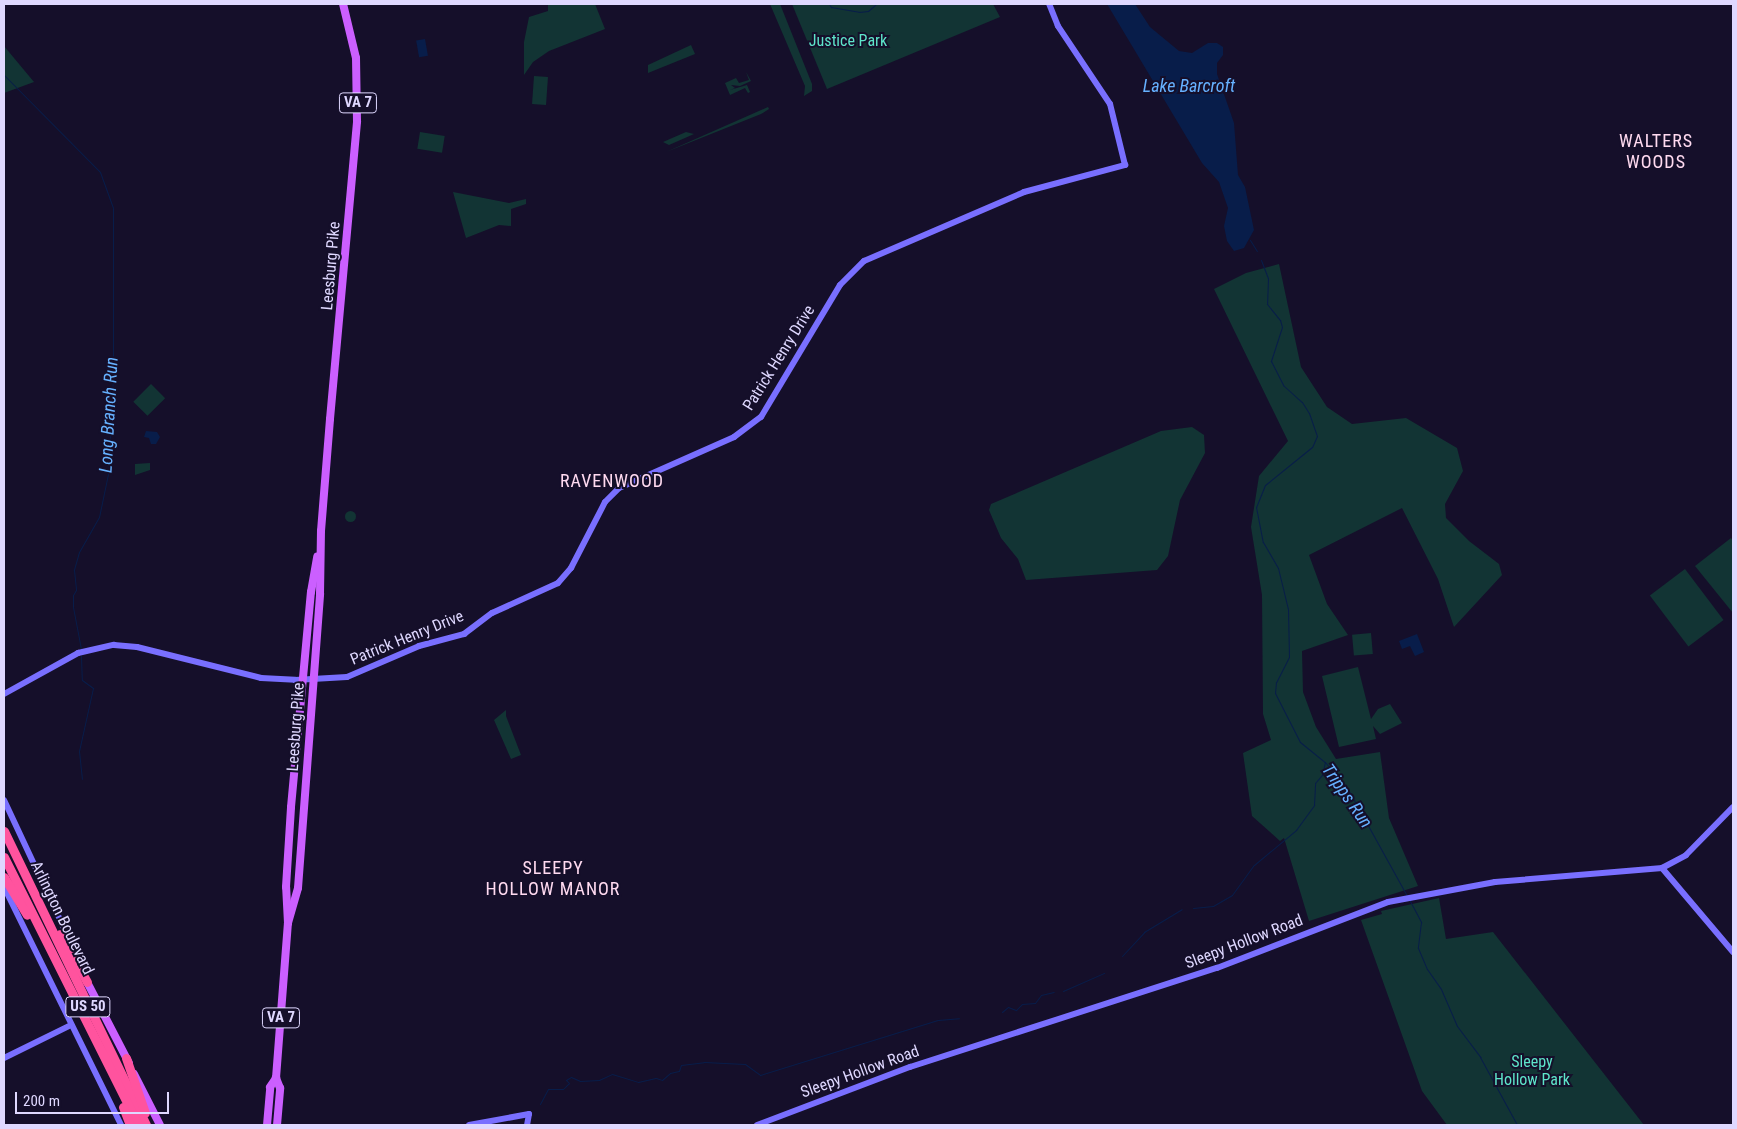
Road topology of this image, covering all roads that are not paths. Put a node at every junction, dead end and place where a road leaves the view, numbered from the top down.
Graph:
1 (343, 4) edge
2 (1048, 4) edge
3 (321, 530) junction
4 (303, 680) junction
5 (314, 680) junction
6 (6, 691) edge
7 (4, 800) edge
8 (1733, 806) edge
9 (4, 832) edge
10 (4, 856) edge
11 (1662, 868) junction
12 (4, 877) edge
13 (4, 887) edge
14 (32, 889) junction
15 (288, 923) junction
16 (1733, 952) edge
17 (61, 969) junction
18 (87, 982) junction
19 (85, 1020) junction
20 (72, 1025) junction
21 (4, 1058) edge
22 (126, 1058) junction
23 (276, 1078) junction
24 (121, 1125) edge
25 (130, 1125) edge
26 (138, 1125) edge
27 (148, 1125) edge
28 (160, 1125) edge
29 (267, 1125) edge
30 (277, 1125) edge
31 (469, 1125) edge
32 (526, 1125) edge
33 (757, 1125) edge

1 - 3 main road, Leesburg Pike / VA 7
2 - 5 street, Patrick Henry Drive
3 - 4 main road, Leesburg Pike / VA 7
3 - 5 main road, Leesburg Pike / VA 7
4 - 5 street, Patrick Henry Drive
4 - 6 street, Patrick Henry Drive
4 - 15 main road, Leesburg Pike / VA 7
5 - 15 main road, Leesburg Pike / VA 7
7 - 18 street
8 - 11 street, Sleepy Hollow Road
9 - 14 highway, Arlington Boulevard / US 50
10 - 17 highway, Arlington Boulevard / US 50
11 - 16 street
11 - 33 street, Sleepy Hollow Road
12 - 17 highway
13 - 20 street
14 - 18 highway
14 - 27 highway, Arlington Boulevard / US 50
15 - 23 main road, Leesburg Pike / VA 7
17 - 19 highway, Arlington Boulevard / US 50
18 - 22 main road
19 - 25 highway
19 - 26 highway, Arlington Boulevard / US 50
20 - 21 street
20 - 24 street
22 - 27 highway
22 - 28 main road
23 - 29 main road, Leesburg Pike / VA 7
23 - 30 main road, Leesburg Pike / VA 7
31 - 32 street

